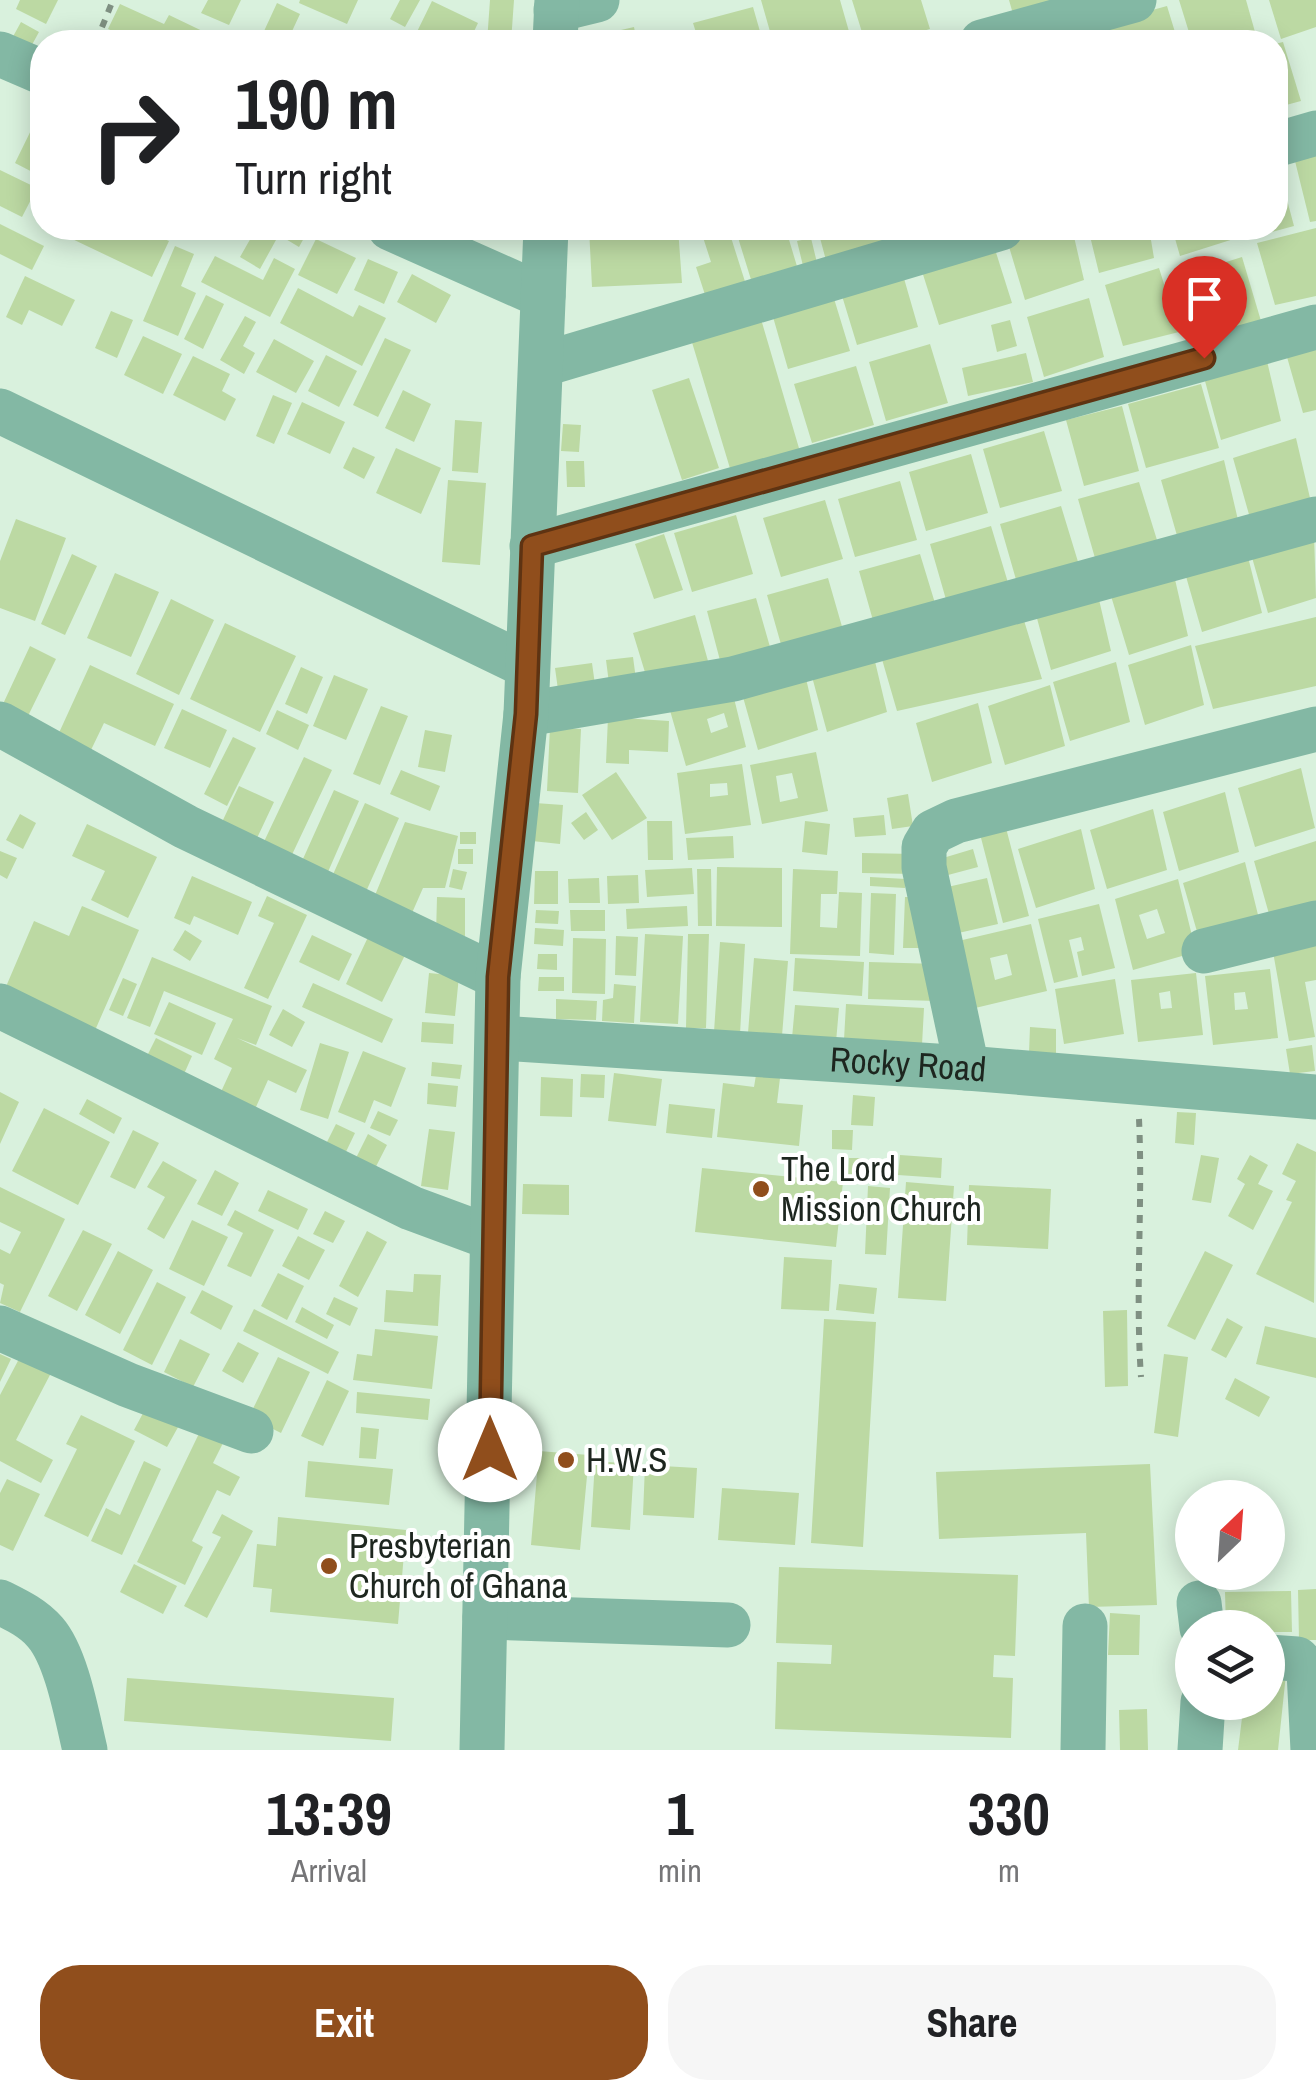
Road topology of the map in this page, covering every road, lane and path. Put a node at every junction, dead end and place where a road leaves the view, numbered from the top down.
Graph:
1 (113, 0) edge
2 (1134, 0) edge
3 (101, 30) edge
4 (1025, 30) edge
5 (0, 54) edge
6 (30, 67) edge
7 (1316, 133) edge
8 (1288, 142) edge
9 (417, 240) edge
10 (545, 240) edge
11 (961, 240) edge
12 (542, 296) junction
13 (1316, 327) edge
14 (541, 366) junction
15 (0, 411) edge
16 (1316, 519) edge
17 (532, 546) junction
18 (527, 666) junction
19 (526, 714) junction
20 (0, 724) edge
21 (1316, 729) edge
22 (1316, 922) edge
23 (1204, 951) dead end
24 (498, 977) junction
25 (0, 1006) edge
26 (499, 1038) junction
27 (967, 1068) junction
28 (1137, 1082) junction
29 (1316, 1097) edge
30 (492, 1238) junction
31 (0, 1328) edge
32 (1141, 1377) dead end
33 (252, 1431) dead end
34 (0, 1602) edge
35 (484, 1617) junction
36 (728, 1625) dead end
37 (1084, 1626) dead end
38 (1285, 1658) edge
39 (1202, 1720) edge
40 (86, 1750) edge
41 (482, 1750) edge
42 (1083, 1750) edge
43 (1200, 1750) edge
44 (1312, 1750) edge

1 - 3 path
2 - 4 street
5 - 6 street
7 - 8 street
9 - 12 street
10 - 12 street
11 - 14 street
12 - 14 street
13 - 17 street
14 - 17 street
15 - 18 street
16 - 19 street
17 - 18 street
18 - 19 street
19 - 24 street
20 - 24 street
21 - 27 street
22 - 23 street
24 - 26 street
25 - 30 street
26 - 27 street, Rocky Road
26 - 30 street
27 - 28 street, Rocky Road
28 - 29 street, Rocky Road
28 - 32 path
30 - 35 street
31 - 33 street
34 - 40 street
35 - 36 street
35 - 41 street
37 - 42 street
38 - 44 street
39 - 43 street

